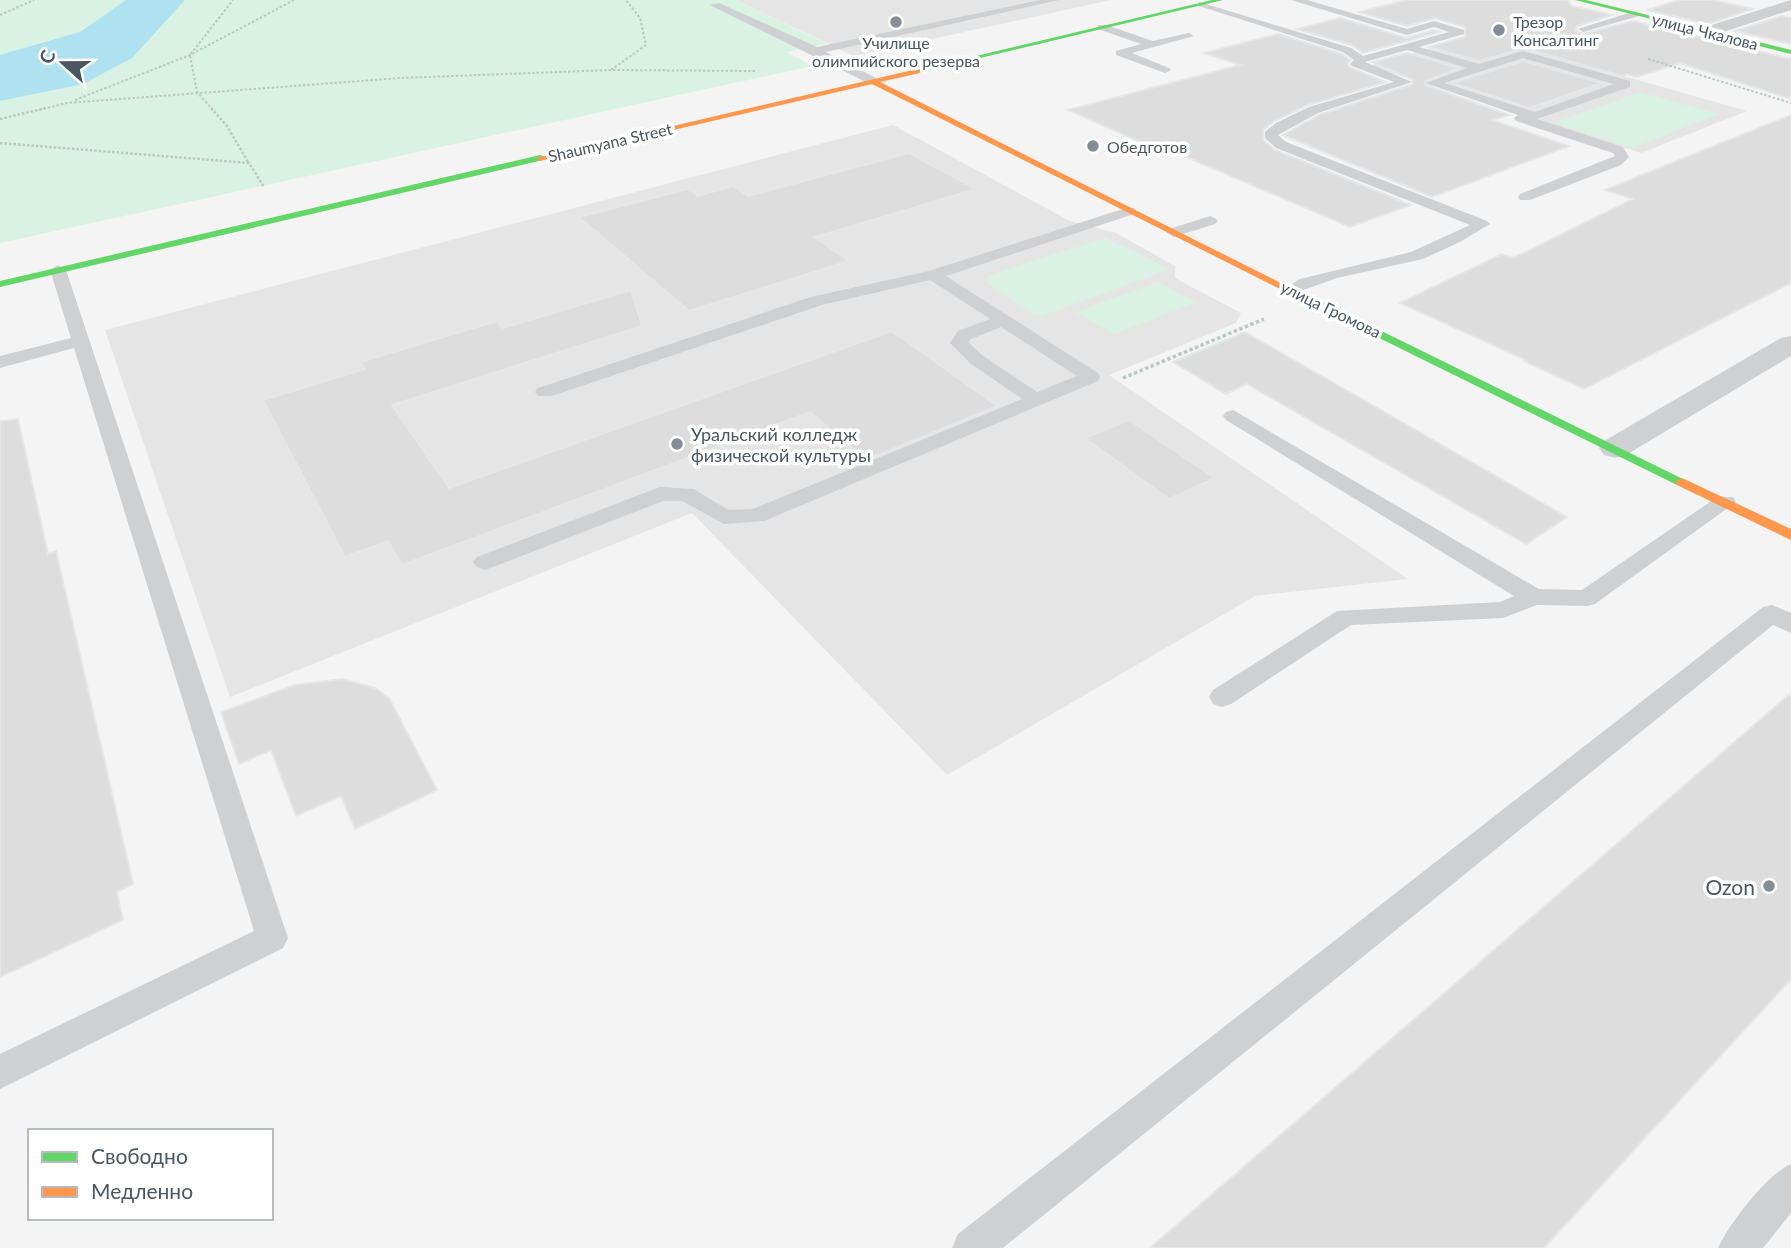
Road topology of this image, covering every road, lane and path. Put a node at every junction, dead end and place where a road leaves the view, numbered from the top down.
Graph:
1 (34, 0) edge
2 (233, 0) edge
3 (294, 0) edge
4 (626, 0) edge
5 (1054, 0) edge
6 (1220, 0) edge
7 (1296, 0) edge
8 (1578, 0) edge
9 (1203, 4) junction
10 (715, 5) dead end
11 (1791, 5) edge
12 (1635, 14) junction
13 (0, 15) edge
14 (1102, 27) junction
15 (1709, 32) junction
16 (1607, 34) dead end
17 (1189, 36) dead end
18 (1153, 45) junction
19 (1408, 47) junction
20 (816, 51) junction
21 (1791, 52) edge
22 (190, 55) junction
23 (1640, 57) dead end
24 (1361, 60) junction
25 (1479, 68) junction
26 (611, 70) junction
27 (1164, 70) dead end
28 (755, 71) dead end
29 (872, 81) junction
30 (1406, 82) junction
31 (197, 92) junction
32 (67, 103) junction
33 (1791, 103) edge
34 (0, 119) edge
35 (0, 144) edge
36 (249, 163) junction
37 (267, 190) dead end
38 (1525, 197) dead end
39 (1129, 211) junction
40 (1210, 221) dead end
41 (1174, 232) junction
42 (58, 270) junction
43 (933, 275) junction
44 (0, 284) edge
45 (1292, 289) junction
46 (1264, 319) dead end
47 (1003, 320) junction
48 (81, 341) junction
49 (1791, 344) edge
50 (0, 362) edge
51 (1123, 378) dead end
52 (545, 391) dead end
53 (1036, 400) junction
54 (1233, 416) dead end
55 (1615, 448) junction
56 (1725, 502) junction
57 (1791, 535) edge
58 (485, 562) dead end
59 (1534, 597) junction
60 (1791, 624) edge
61 (1222, 697) dead end
62 (0, 1072) edge
63 (1791, 1182) edge
64 (972, 1248) edge
65 (1738, 1248) edge

1 - 13 path
2 - 22 path
3 - 22 path
4 - 26 path
5 - 20 lane
6 - 9 street, Shaumyana Street
7 - 19 lane
8 - 12 street, улица Чкалова
9 - 14 street, Shaumyana Street
9 - 24 lane
10 - 20 lane
11 - 15 street
12 - 15 street, улица Чкалова
12 - 16 lane
14 - 18 lane
14 - 29 street, Shaumyana Street
15 - 21 street, улица Чкалова
17 - 18 lane
18 - 27 lane
19 - 24 lane
19 - 25 lane
20 - 29 lane
22 - 31 path
22 - 32 path
23 - 33 path
24 - 30 lane
25 - 25 lane
26 - 28 path
26 - 31 path
29 - 39 street, улица Громова
29 - 42 street, Shaumyana Street
30 - 38 lane
30 - 45 lane
31 - 32 path
31 - 36 path
32 - 34 path
35 - 36 path
36 - 37 path
39 - 41 street, улица Громова
39 - 43 lane
40 - 41 lane
41 - 45 street, улица Громова
42 - 44 street, Shaumyana Street
42 - 48 lane
43 - 47 lane
43 - 52 lane
45 - 55 street, улица Громова
46 - 51 path
47 - 53 lane
47 - 53 lane
48 - 50 lane
48 - 62 lane
49 - 55 street
53 - 58 lane
54 - 59 lane
55 - 56 street, улица Громова
56 - 57 street, улица Громова
56 - 59 lane
59 - 61 lane
60 - 64 lane
63 - 65 lane

